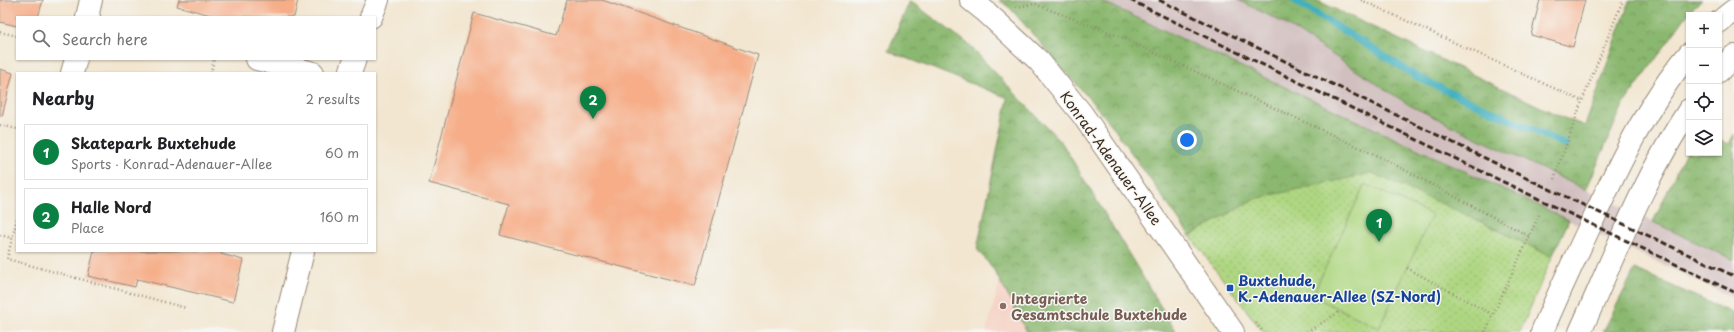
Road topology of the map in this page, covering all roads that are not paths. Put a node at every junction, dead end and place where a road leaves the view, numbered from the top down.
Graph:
1 (91, 0) edge
2 (378, 0) edge
3 (978, 6) edge
4 (1734, 10) edge
5 (87, 16) edge
6 (371, 16) edge
7 (1722, 20) edge
8 (1734, 56) edge
9 (1686, 58) edge
10 (76, 60) edge
11 (261, 60) edge
12 (355, 60) edge
13 (1722, 68) edge
14 (72, 72) edge
15 (309, 72) edge
16 (350, 72) edge
17 (1686, 114) edge
18 (303, 252) edge
19 (283, 332) edge
20 (1233, 332) edge
21 (1542, 332) edge
22 (1580, 332) edge

1 - 5 street
2 - 6 street
3 - 20 street, Konrad-Adenauer-Allee
4 - 7 street
8 - 13 street
9 - 21 street
10 - 14 street
11 - 15 street
12 - 16 street
17 - 22 street
18 - 19 street

